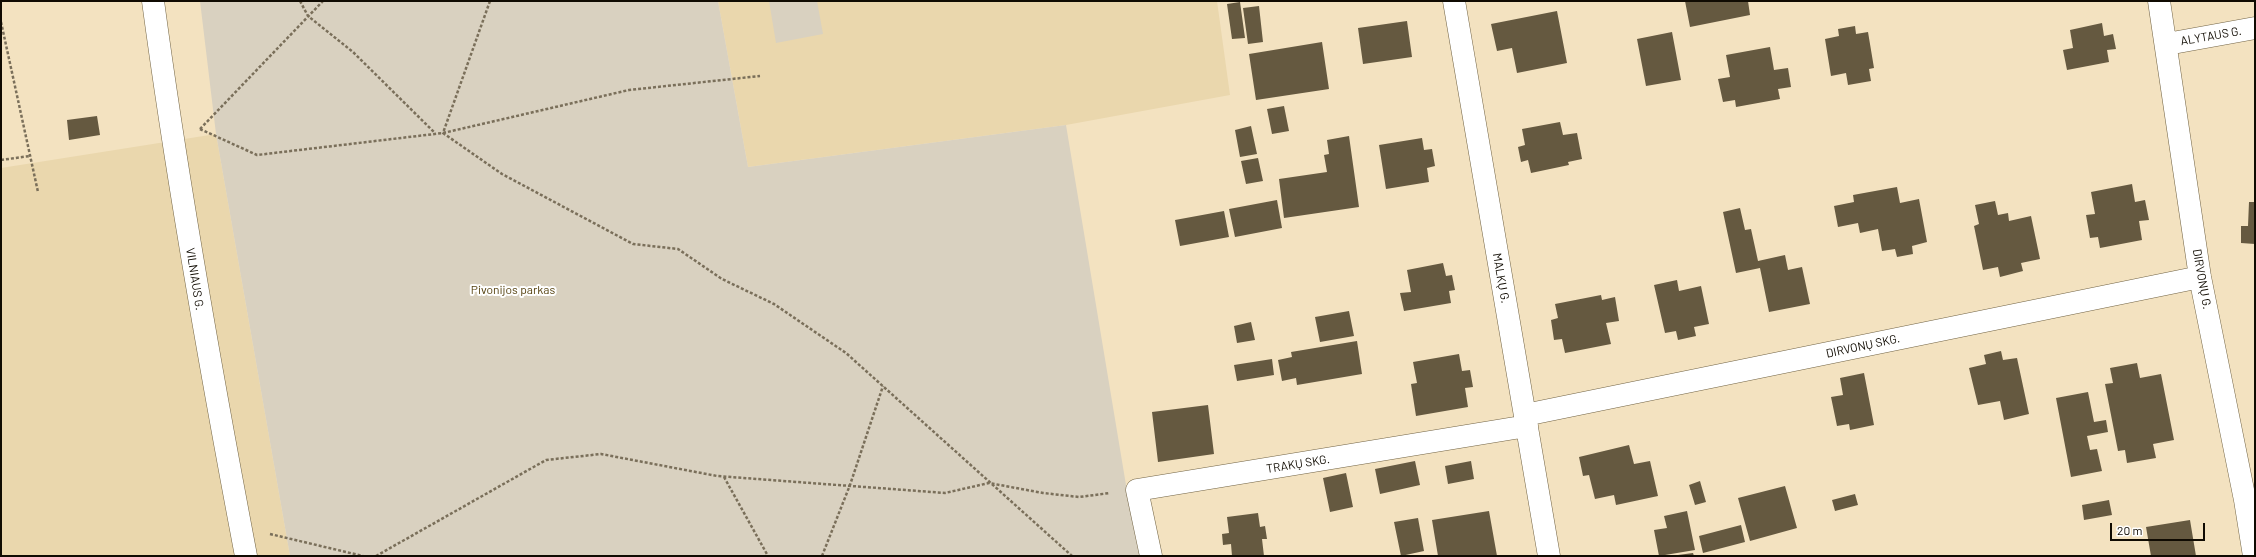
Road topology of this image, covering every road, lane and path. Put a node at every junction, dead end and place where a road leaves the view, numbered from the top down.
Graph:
1 (153, 1) edge
2 (300, 1) edge
3 (323, 1) edge
4 (490, 1) edge
5 (1454, 1) edge
6 (2159, 1) edge
7 (308, 16) junction
8 (1, 22) edge
9 (2255, 28) edge
10 (2167, 44) junction
11 (760, 76) dead end
12 (170, 126) junction
13 (200, 130) junction
14 (443, 133) junction
15 (435, 134) junction
16 (30, 156) junction
17 (1, 160) edge
18 (38, 192) dead end
19 (2200, 277) junction
20 (883, 386) junction
21 (1526, 421) junction
22 (724, 477) junction
23 (989, 483) junction
24 (850, 485) junction
25 (1137, 490) junction
26 (2250, 499) edge
27 (241, 527) junction
28 (246, 556) edge
29 (363, 556) edge
30 (376, 556) edge
31 (768, 556) edge
32 (822, 556) edge
33 (1072, 556) edge
34 (1151, 556) edge
35 (1549, 556) edge
36 (2254, 556) edge

1 - 12 street, VILNIAUS G.
2 - 7 path
3 - 7 path
4 - 14 path
5 - 21 street, MALKŲ G.
6 - 10 street, DIRVONŲ G.
7 - 13 path
7 - 15 path
8 - 16 path
9 - 10 street, ALYTAUS G.
10 - 19 street, DIRVONŲ G.
11 - 14 path
12 - 13 path
12 - 27 street, VILNIAUS G.
13 - 15 path
14 - 15 path
14 - 20 path
16 - 17 path
16 - 18 path
19 - 21 street, DIRVONŲ SKG.
19 - 26 street, DIRVONŲ G.
20 - 23 path
20 - 24 path
21 - 25 street, TRAKŲ SKG.
21 - 35 street, MALKŲ G.
22 - 24 path
22 - 30 path
22 - 31 path
23 - 24 path
23 - 25 path
23 - 33 path
24 - 32 path
25 - 34 street
26 - 36 street, DIRVONŲ G.
27 - 28 street, VILNIAUS G.
27 - 29 path

